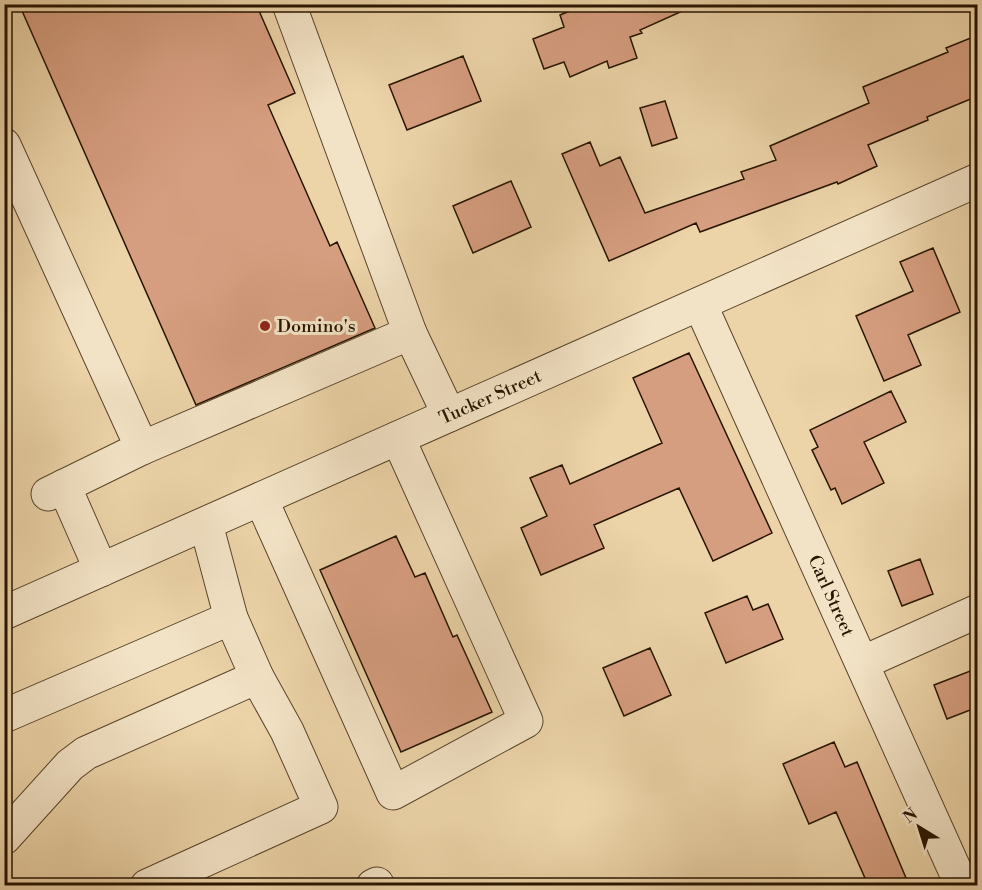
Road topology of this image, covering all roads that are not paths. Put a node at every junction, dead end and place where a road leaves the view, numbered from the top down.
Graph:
1 (289, 4) edge
2 (4, 145) edge
3 (12, 180) edge
4 (978, 180) edge
5 (700, 304) junction
6 (410, 333) junction
7 (449, 415) junction
8 (398, 438) junction
9 (142, 448) junction
10 (261, 499) junction
11 (206, 524) junction
12 (101, 570) junction
13 (978, 611) edge
14 (4, 613) edge
15 (231, 618) junction
16 (862, 663) junction
17 (257, 677) junction
18 (4, 716) edge
19 (4, 838) edge
20 (147, 885) edge
21 (373, 885) edge
22 (378, 885) edge
23 (962, 885) edge

1 - 6 street
2 - 3 street
3 - 9 street
4 - 5 street, Tucker Street
5 - 7 street, Tucker Street
5 - 16 street, Carl Street
6 - 7 street
6 - 9 street
7 - 8 street, Tucker Street
8 - 10 street, Tucker Street
8 - 10 street
9 - 12 street
10 - 11 street, Tucker Street
11 - 12 street, Tucker Street
11 - 15 street
12 - 14 street, Tucker Street
13 - 16 street
15 - 17 street
15 - 18 street
16 - 23 street, Carl Street
17 - 19 street
17 - 20 street
21 - 22 street

